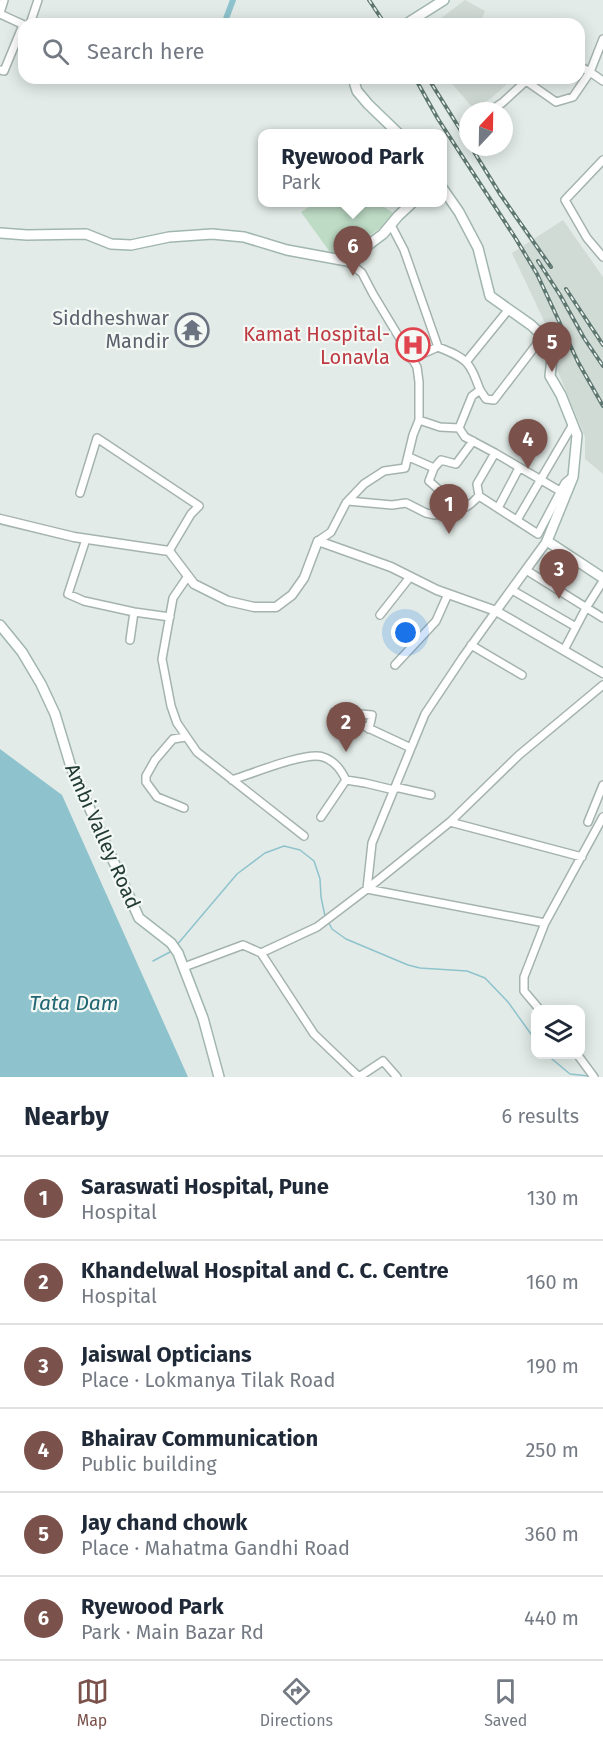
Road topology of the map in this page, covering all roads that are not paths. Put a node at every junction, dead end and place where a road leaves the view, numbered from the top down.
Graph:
1 (4, 0) edge
2 (38, 0) edge
3 (444, 0) edge
4 (0, 14) edge
5 (29, 18) edge
6 (415, 18) edge
7 (18, 22) edge
8 (603, 39) edge
9 (18, 42) edge
10 (585, 69) edge
11 (0, 70) edge
12 (590, 72) junction
13 (585, 79) edge
14 (603, 81) edge
15 (355, 84) edge
16 (523, 84) edge
17 (530, 84) edge
18 (582, 84) edge
19 (503, 102) edge
20 (394, 129) edge
21 (603, 160) edge
22 (447, 195) edge
23 (408, 207) edge
24 (391, 225) junction
25 (0, 233) edge
26 (603, 257) edge
27 (346, 261) junction
28 (509, 309) junction
29 (543, 336) junction
30 (438, 348) junction
31 (411, 359) junction
32 (466, 362) junction
33 (480, 390) junction
34 (419, 420) junction
35 (572, 426) junction
36 (459, 428) junction
37 (473, 441) junction
38 (495, 453) junction
39 (409, 457) junction
40 (434, 468) junction
41 (519, 468) junction
42 (573, 477) junction
43 (539, 479) junction
44 (560, 491) junction
45 (80, 493) dead end
46 (478, 496) junction
47 (348, 501) junction
48 (456, 506) junction
49 (498, 508) junction
50 (0, 519) edge
51 (517, 520) junction
52 (538, 534) junction
53 (86, 539) junction
54 (318, 541) junction
55 (548, 541) junction
56 (169, 551) junction
57 (526, 570) junction
58 (188, 576) junction
59 (410, 577) junction
60 (603, 579) edge
61 (512, 590) junction
62 (448, 594) junction
63 (586, 608) junction
64 (496, 611) junction
65 (134, 612) junction
66 (380, 615) dead end
67 (170, 617) junction
68 (603, 618) edge
69 (0, 625) edge
70 (576, 627) junction
71 (130, 640) dead end
72 (471, 645) junction
73 (564, 650) junction
74 (395, 665) dead end
75 (603, 672) edge
76 (522, 675) dead end
77 (603, 685) edge
78 (369, 729) junction
79 (186, 737) junction
80 (411, 748) junction
81 (232, 780) junction
82 (346, 780) junction
83 (603, 785) edge
84 (394, 789) junction
85 (431, 795) dead end
86 (184, 808) dead end
87 (321, 817) dead end
88 (603, 817) edge
89 (450, 822) junction
90 (588, 822) dead end
91 (304, 836) dead end
92 (582, 857) junction
93 (367, 889) junction
94 (545, 923) junction
95 (261, 953) junction
96 (184, 967) junction
97 (536, 1005) edge
98 (581, 1059) edge
99 (219, 1077) edge
100 (359, 1077) edge
101 (397, 1077) edge
102 (594, 1077) edge

1 - 4 street
2 - 5 street
3 - 6 main road
4 - 7 street
8 - 12 street
9 - 11 street
10 - 12 street
12 - 13 street
12 - 14 street
15 - 20 main road
16 - 19 street
17 - 18 street
21 - 26 street
22 - 28 main road
23 - 24 main road
24 - 27 main road
24 - 30 street
25 - 27 main road
27 - 31 street
28 - 29 main road
28 - 32 street
29 - 33 street
29 - 35 main road
30 - 31 street
30 - 32 street
31 - 34 street
32 - 33 street
33 - 36 street
34 - 36 street
34 - 39 street
35 - 42 main road
35 - 43 street
36 - 37 street
37 - 38 street
37 - 40 street
38 - 41 street
38 - 46 street
39 - 40 street
39 - 47 street
40 - 48 street
41 - 43 street
41 - 49 street
42 - 44 street
42 - 55 main road
43 - 44 street
43 - 51 street
44 - 52 street
45 - 56 street
46 - 48 street
46 - 49 street
47 - 48 street
47 - 54 street
49 - 51 street
50 - 53 street
51 - 52 street
52 - 55 street
53 - 56 street
53 - 65 street
54 - 58 street
54 - 59 street
55 - 57 street
55 - 60 main road
56 - 58 street
57 - 61 street
57 - 63 street
58 - 67 street
59 - 62 street
59 - 66 street
60 - 63 street
61 - 64 street
61 - 70 street
62 - 64 street
62 - 74 street
63 - 68 street
63 - 70 street
64 - 72 street
64 - 73 street
65 - 67 street
65 - 71 street
67 - 79 street
69 - 96 main road, Ambi Valley Road
70 - 73 street
72 - 76 street
72 - 80 street
73 - 75 street
77 - 89 street
78 - 78 street
78 - 80 street
79 - 81 street
79 - 86 street
80 - 84 street
81 - 82 street
81 - 91 street
82 - 84 street
82 - 87 street
83 - 90 street
84 - 85 street
84 - 93 street
88 - 92 street
89 - 92 street
89 - 93 street
92 - 94 street
93 - 94 street
93 - 95 street
94 - 97 street
95 - 96 street
95 - 100 street
96 - 99 main road, Ambi Valley Road
98 - 102 street
100 - 101 street

